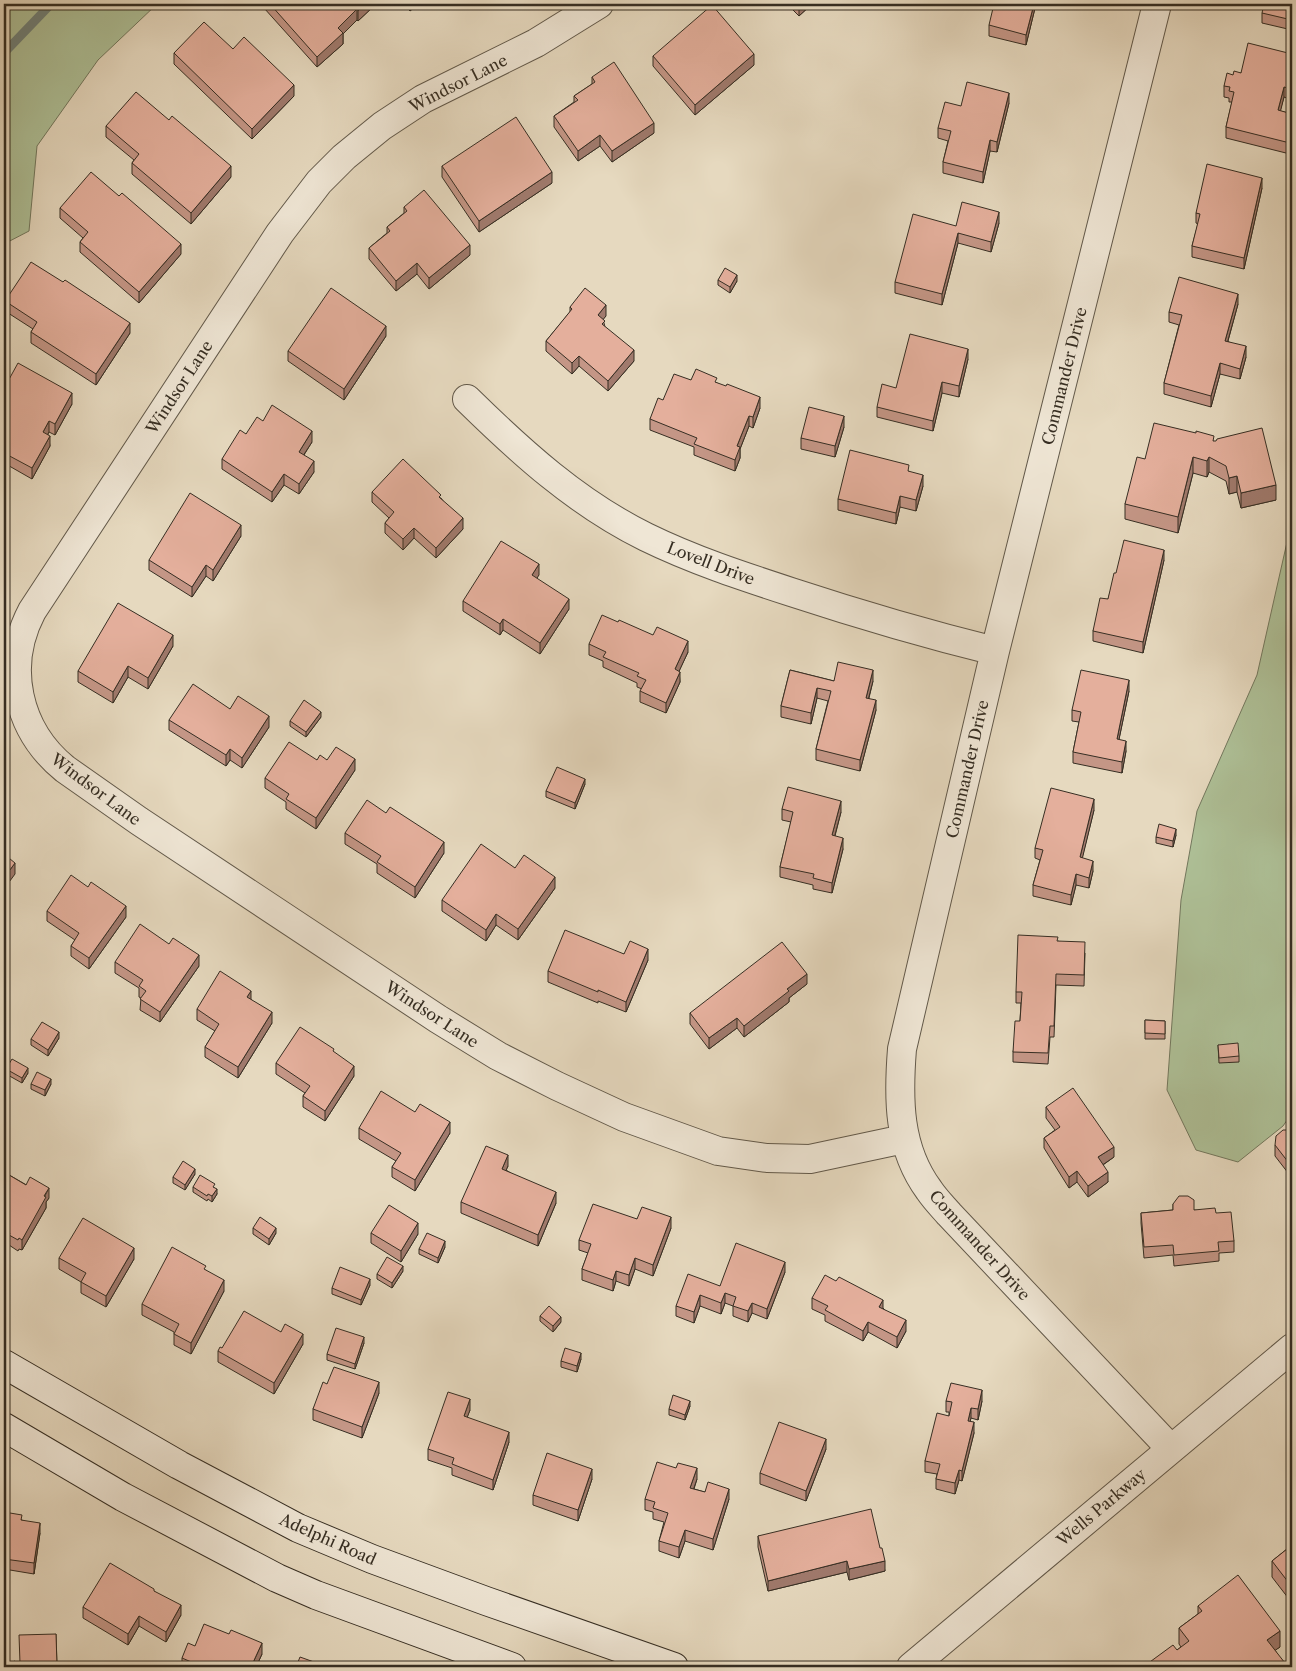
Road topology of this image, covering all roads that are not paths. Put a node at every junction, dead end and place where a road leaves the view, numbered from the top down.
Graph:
1 (599, 4) edge
2 (1157, 4) edge
3 (466, 399) dead end
4 (995, 651) junction
5 (904, 1138) junction
6 (1292, 1348) edge
7 (4, 1364) edge
8 (4, 1428) edge
9 (1170, 1449) junction
10 (512, 1667) edge
11 (674, 1667) edge
12 (911, 1667) edge

1 - 5 street, Windsor Lane
2 - 4 street, Commander Drive
3 - 4 street, Lovell Drive
4 - 5 street, Commander Drive
5 - 9 street, Commander Drive
6 - 9 street, Wells Parkway
7 - 11 street, Adelphi Road
8 - 10 street
9 - 12 street, Wells Parkway

